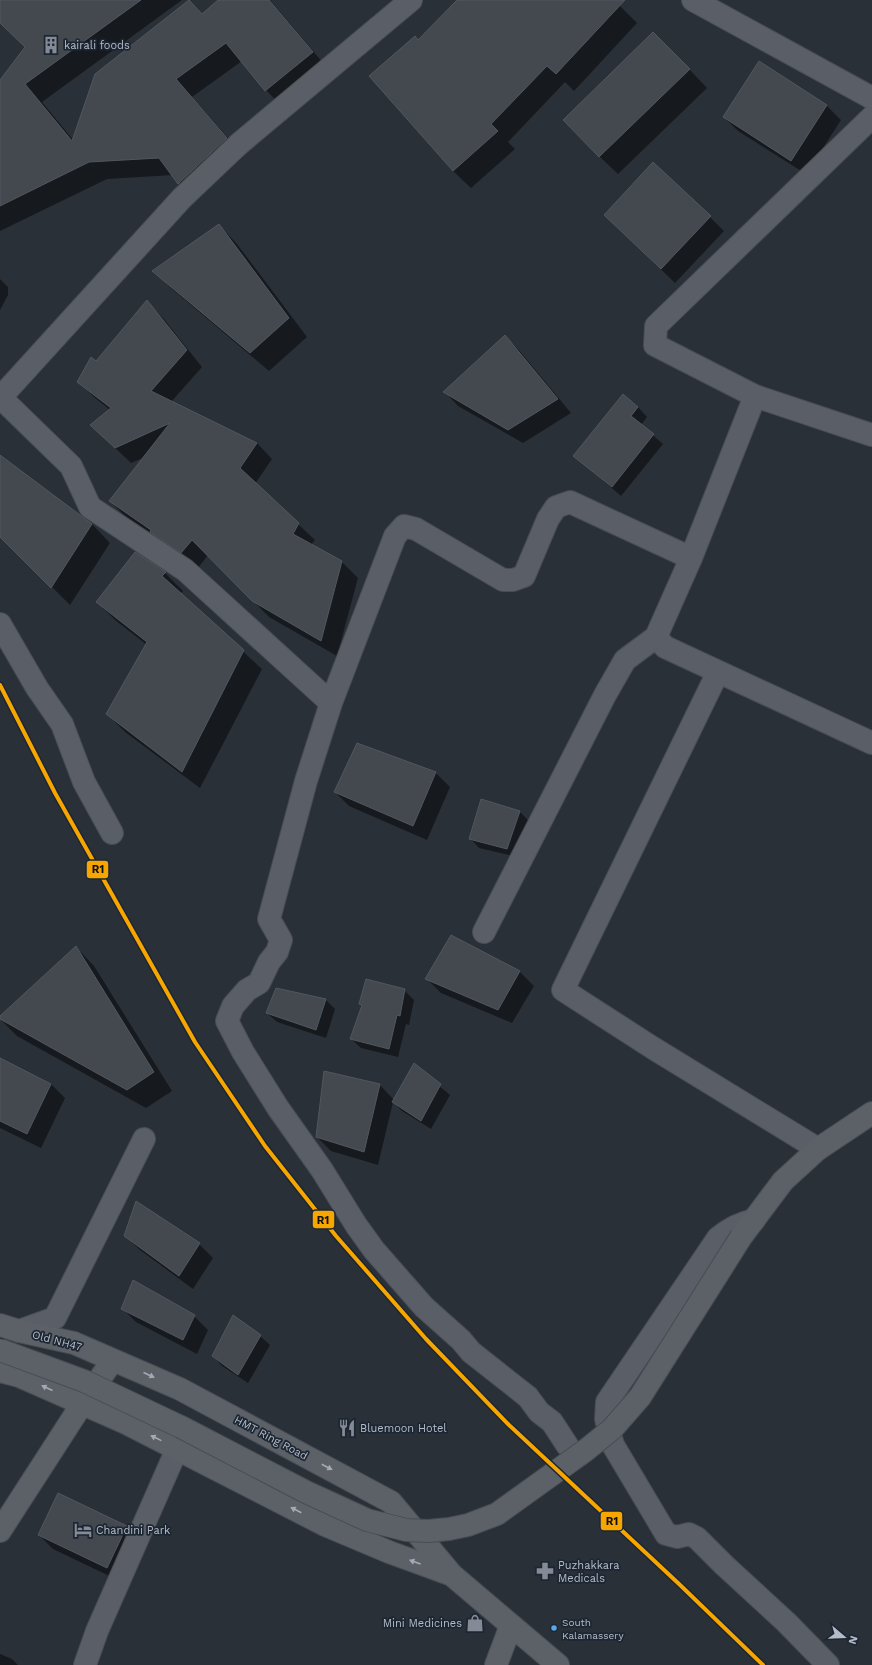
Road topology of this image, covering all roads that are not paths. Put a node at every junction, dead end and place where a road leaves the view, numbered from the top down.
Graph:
1 (411, 0) edge
2 (692, 0) edge
3 (872, 98) edge
4 (872, 116) edge
5 (755, 396) junction
6 (0, 397) edge
7 (872, 435) edge
8 (690, 558) junction
9 (0, 624) edge
10 (656, 637) junction
11 (718, 672) junction
12 (331, 703) junction
13 (872, 743) edge
14 (112, 833) dead end
15 (484, 932) dead end
16 (872, 1114) edge
17 (144, 1139) dead end
18 (818, 1149) junction
19 (754, 1220) junction
20 (9, 1328) edge
21 (0, 1350) edge
22 (114, 1360) junction
23 (0, 1371) edge
24 (82, 1404) junction
25 (567, 1445) dead end
26 (177, 1449) junction
27 (0, 1531) edge
28 (452, 1575) junction
29 (512, 1625) junction
30 (85, 1665) edge
31 (496, 1665) edge
32 (558, 1665) edge
33 (828, 1665) edge

1 - 6 street
2 - 3 street
4 - 5 street
5 - 7 street
5 - 8 street
6 - 12 street
8 - 10 street
8 - 12 street
9 - 14 street
10 - 11 street
10 - 15 street
11 - 13 street
11 - 18 street
12 - 25 street
16 - 18 main road
17 - 20 street
18 - 19 main road
19 - 21 main road, bridge
19 - 33 street
20 - 22 main road, Old NH47
22 - 24 main road
22 -> 28 main road, HMT Ring Road
24 -> 23 main road
26 -> 24 main road, HMT Ring Road
24 - 27 main road
28 -> 26 main road, HMT Ring Road
26 - 30 street
28 - 29 main road, HMT Ring Road
29 - 31 main road
29 - 32 main road, HMT Ring Road

